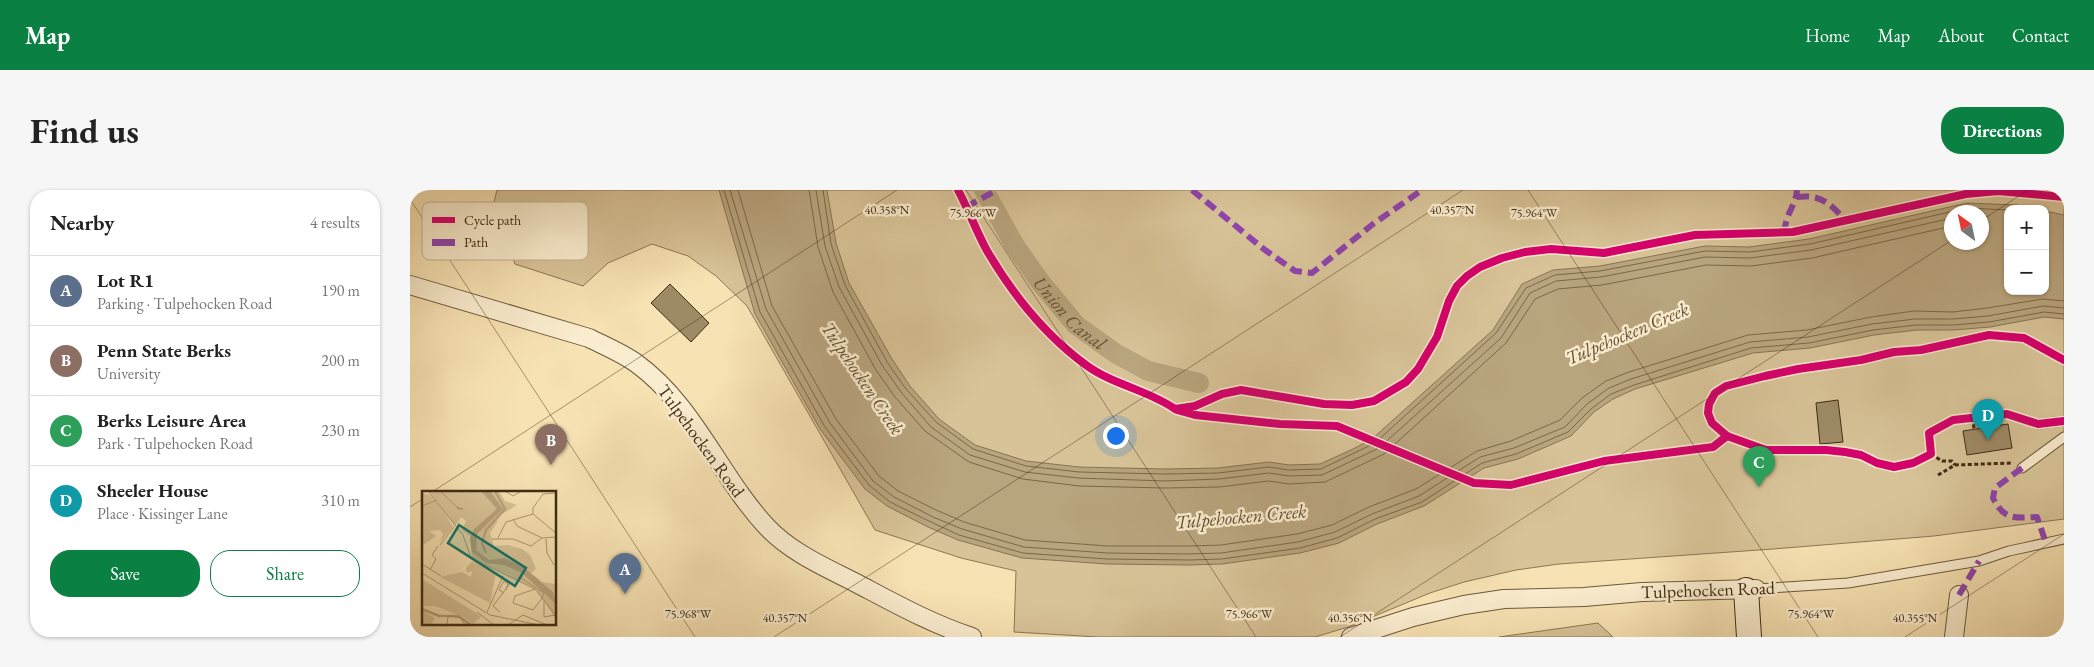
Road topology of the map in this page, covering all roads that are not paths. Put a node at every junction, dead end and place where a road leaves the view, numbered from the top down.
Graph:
1 (410, 285) edge
2 (2064, 421) edge
3 (2038, 424) road end
4 (2064, 437) edge
5 (2022, 468) road end
6 (2064, 539) edge
7 (1751, 589) junction
8 (1959, 595) dead end
9 (972, 637) edge
10 (1351, 637) edge
11 (1749, 637) edge
12 (1954, 637) edge

1 - 9 street, Tulpehocken Road
2 - 3 lane
4 - 5 lane
6 - 7 lane, Tulpehocken Road
7 - 10 street, Tulpehocken Road
7 - 11 street
8 - 12 street

